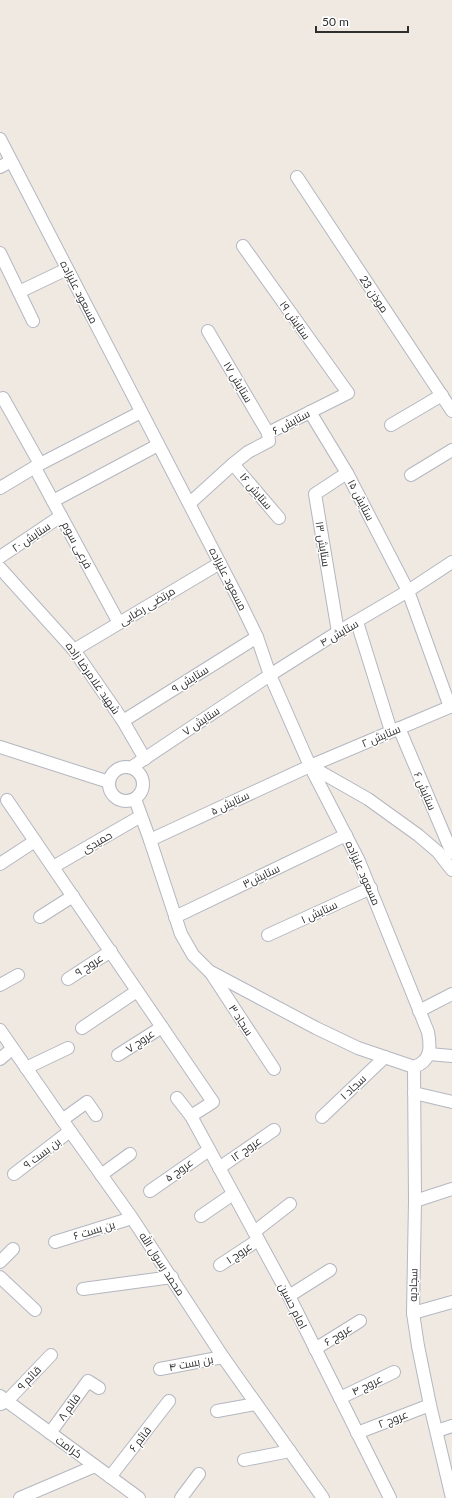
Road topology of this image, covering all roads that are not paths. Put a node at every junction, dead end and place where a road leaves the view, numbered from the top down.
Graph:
1 (0, 139) edge
2 (11, 161) junction
3 (0, 167) edge
4 (297, 177) dead end
5 (243, 246) dead end
6 (0, 254) edge
7 (67, 270) junction
8 (19, 292) junction
9 (33, 320) dead end
10 (208, 331) dead end
11 (348, 393) joint
12 (442, 395) junction
13 (3, 398) dead end
14 (452, 411) edge
15 (141, 412) junction
16 (310, 412) junction
17 (391, 425) dead end
18 (268, 433) junction
19 (158, 445) junction
20 (452, 450) edge
21 (233, 464) junction
22 (38, 466) junction
23 (347, 473) junction
24 (412, 475) dead end
25 (0, 488) edge
26 (53, 501) junction
27 (190, 504) junction
28 (61, 516) junction
29 (278, 518) dead end
30 (0, 557) edge
31 (452, 562) edge
32 (220, 563) junction
33 (0, 568) edge
34 (408, 592) junction
35 (357, 622) junction
36 (119, 623) junction
37 (338, 632) junction
38 (257, 637) junction
39 (74, 650) junction
40 (270, 675) junction
41 (451, 706) edge
42 (123, 721) junction
43 (395, 730) junction
44 (0, 746) edge
45 (145, 759) junction
46 (310, 766) junction
47 (132, 768) junction
48 (109, 782) junction
49 (135, 799) junction
50 (7, 800) dead end
51 (142, 816) junction
52 (346, 835) junction
53 (35, 840) junction
54 (150, 840) junction
55 (452, 853) edge
56 (0, 864) edge
57 (53, 867) junction
58 (452, 870) edge
59 (371, 888) junction
60 (73, 896) junction
61 (40, 917) dead end
62 (175, 917) junction
63 (268, 935) dead end
64 (111, 951) junction
65 (209, 970) junction
66 (18, 976) dead end
67 (68, 979) dead end
68 (0, 985) edge
69 (137, 990) junction
70 (452, 994) edge
71 (420, 1011) junction
72 (162, 1026) junction
73 (82, 1028) dead end
74 (0, 1030) edge
75 (68, 1048) dead end
76 (12, 1049) junction
77 (429, 1054) junction
78 (118, 1055) dead end
79 (452, 1056) edge
80 (385, 1057) junction
81 (0, 1059) edge
82 (414, 1067) junction
83 (26, 1068) junction
84 (274, 1069) dead end
85 (414, 1092) junction
86 (177, 1098) dead end
87 (452, 1102) edge
88 (96, 1115) dead end
89 (191, 1116) junction
90 (322, 1117) dead end
91 (62, 1120) junction
92 (274, 1130) dead end
93 (70, 1131) junction
94 (209, 1150) junction
95 (130, 1154) dead end
96 (219, 1168) junction
97 (14, 1174) dead end
98 (101, 1175) junction
99 (452, 1189) edge
100 (150, 1191) dead end
101 (233, 1194) junction
102 (414, 1201) junction
103 (290, 1204) dead end
104 (201, 1216) dead end
105 (132, 1218) junction
106 (256, 1236) junction
107 (55, 1242) dead end
108 (13, 1250) dead end
109 (0, 1262) edge
110 (220, 1265) dead end
111 (330, 1270) dead end
112 (0, 1277) edge
113 (172, 1277) junction
114 (83, 1289) dead end
115 (289, 1296) junction
116 (452, 1302) edge
117 (35, 1310) dead end
118 (413, 1313) junction
119 (360, 1321) dead end
120 (315, 1349) junction
121 (51, 1355) dead end
122 (223, 1357) junction
123 (160, 1369) dead end
124 (394, 1372) dead end
125 (99, 1388) dead end
126 (340, 1398) junction
127 (2, 1400) edge
128 (169, 1401) dead end
129 (256, 1404) junction
130 (430, 1404) junction
131 (217, 1411) dead end
132 (452, 1426) edge
133 (437, 1431) junction
134 (50, 1433) junction
135 (357, 1433) junction
136 (290, 1451) junction
137 (244, 1460) dead end
138 (95, 1466) junction
139 (199, 1474) dead end
140 (110, 1477) junction
141 (322, 1497) edge
142 (20, 1498) edge
143 (139, 1498) edge
144 (181, 1498) edge
145 (390, 1498) edge
146 (452, 1498) edge

1 - 2 street, مسعود علیزاده
2 - 3 street
2 - 7 street, مسعود علیزاده
4 - 12 street, موذن 23
5 - 11 street, ستایش ۱۹
6 - 8 street
7 - 8 street
7 - 15 street, مسعود علیزاده
8 - 9 street
10 - 18 street, ستایش ۱۷
11 - 16 street, ستایش ۶
12 - 14 street, موذن 23
12 - 17 street
13 - 22 street, فرعی سوم
15 - 19 street, مسعود علیزاده
15 - 22 street
16 - 18 street, ستایش ۶
16 - 23 street, ستایش ۱۵
18 - 21 street, ستایش ۶
19 - 26 street
19 - 27 street, مسعود علیزاده
20 - 24 street
21 - 27 street, ستایش ۶
21 - 29 street, ستایش ۱۶
22 - 25 street
22 - 26 street, فرعی سوم
23 - 34 street, ستایش ۱۵
23 - 37 street, ستایش ۱۳
26 - 28 street, فرعی سوم
27 - 32 street, مسعود علیزاده
28 - 30 street, ستایش ۲۰
28 - 36 street, فرعی سوم
31 - 34 street, ستایش ۴
32 - 36 street, مرتضی رضایی
32 - 38 street, مسعود علیزاده
33 - 39 street, شهید غلامرضا زاده
34 - 35 street, ستایش ۴
34 - 41 street
35 - 37 street, ستایش ۴
35 - 43 street
36 - 39 street, مرتضی رضایی
37 - 40 street, ستایش ۴
38 - 40 street, مسعود علیزاده
38 - 42 street, ستایش ۹
39 - 42 street, شهید غلامرضا زاده
40 - 45 street, ستایش ۷
40 - 46 street, مسعود علیزاده
41 - 43 street, ستایش ۲
42 - 45 street, شهید غلامرضا زاده
43 - 46 street, ستایش ۲
43 - 55 street, ستایش ۶
44 - 48 street
45 - 47 street, ستایش ۷
46 - 52 street, مسعود علیزاده
46 - 54 street, ستایش ۵
46 - 58 street
47 - 48 street
47 - 49 street
48 - 49 street
49 - 51 street
50 - 53 street
51 - 54 street
51 - 57 street, حمیدی
52 - 59 street, مسعود علیزاده
52 - 62 street, ستایش۳
53 - 56 street
53 - 57 street
54 - 62 street
57 - 60 street
59 - 63 street, ستایش ۱
59 - 71 street, مسعود علیزاده
60 - 61 street
60 - 64 street
62 - 65 street
64 - 67 street, عروج ۹
64 - 69 street
65 - 80 street
65 - 84 street, سجاد ۳
66 - 68 street
69 - 72 street
69 - 73 street
70 - 71 street
71 - 77 street, مسعود علیزاده
72 - 78 street, عروج ۷
72 - 89 street
74 - 76 street, محمد رسول الله
75 - 83 street
76 - 81 street
76 - 83 street, محمد رسول الله
77 - 79 street
77 - 82 street
80 - 82 street
80 - 90 street, سجاد ۱
82 - 85 street, سجادیه
83 - 91 street, محمد رسول الله
85 - 87 street
85 - 102 street, سجادیه
86 - 89 street, امام حسین
88 - 91 street
89 - 94 street, امام حسین
91 - 93 street, محمد رسول الله
92 - 96 street, عروج ۱۲
93 - 97 street, بن بست ۹
93 - 98 street, محمد رسول الله
94 - 96 street, امام حسین
94 - 100 street, عروج ۵
95 - 98 street
96 - 101 street, امام حسین
98 - 105 street, محمد رسول الله
99 - 102 street
101 - 104 street
101 - 106 street, امام حسین
102 - 118 street, سجادیه
103 - 106 street, عروج ۱
105 - 107 street, بن بست ۶
105 - 113 street, محمد رسول الله
106 - 110 street, عروج ۱
106 - 115 street, امام حسین
108 - 109 street
111 - 115 street
112 - 117 street
113 - 114 street
113 - 122 street, محمد رسول الله
115 - 120 street, امام حسین
116 - 118 street
118 - 130 street, سجادیه
119 - 120 street, عروج ۶
120 - 126 street, امام حسین
121 - 127 street, قائم ۹
122 - 123 street, بن بست ۴
122 - 129 street, محمد رسول الله
124 - 126 street, عروج ۴
125 - 134 street, قائم ۸
126 - 135 street, امام حسین
127 - 134 street, کرامت
128 - 140 street, قائم ۶
129 - 131 street
129 - 136 street, محمد رسول الله
130 - 133 street, سجادیه
130 - 135 street, عروج ۲
132 - 133 street
133 - 146 street, سجادیه
134 - 138 street, کرامت
135 - 145 street, امام حسین
136 - 137 street
136 - 141 street, محمد رسول الله
138 - 140 street, کرامت
138 - 142 street
139 - 144 street
140 - 143 street, کرامت

